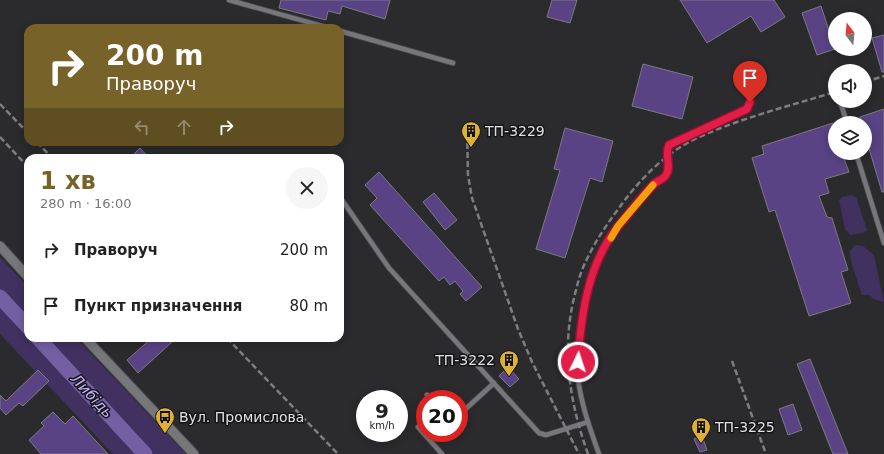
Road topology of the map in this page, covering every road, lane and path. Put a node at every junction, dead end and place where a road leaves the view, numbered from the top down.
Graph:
1 (230, 0) edge
2 (315, 24) edge
3 (344, 32) edge
4 (453, 63) dead end
5 (750, 102) dead end
6 (858, 160) edge
7 (344, 203) edge
8 (884, 243) edge
9 (0, 246) edge
10 (24, 273) edge
11 (89, 342) edge
12 (494, 383) junction
13 (468, 407) edge
14 (588, 422) junction
15 (431, 442) edge
16 (194, 454) edge
17 (442, 454) edge
18 (599, 454) edge

1 - 2 lane
3 - 4 lane
5 - 14 lane
6 - 8 lane
7 - 12 lane
9 - 10 street
11 - 16 street
12 - 13 lane
12 - 14 lane
14 - 18 lane
15 - 17 lane

